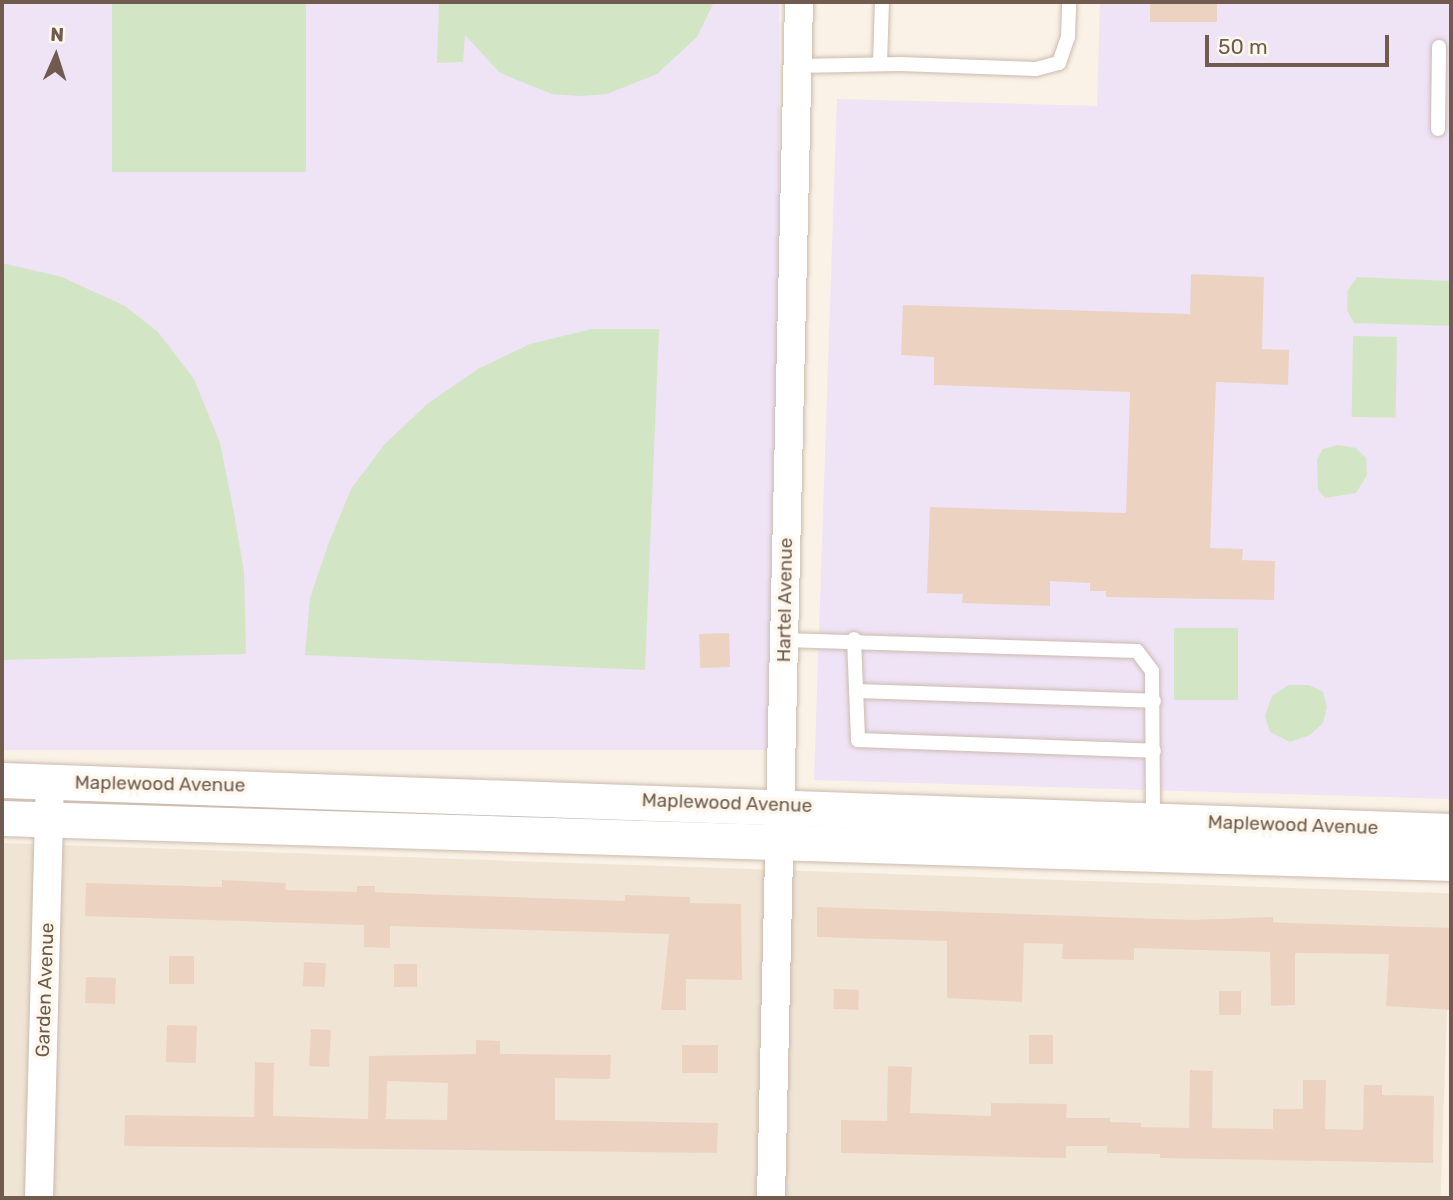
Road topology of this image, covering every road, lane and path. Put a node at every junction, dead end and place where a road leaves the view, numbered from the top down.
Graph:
1 (799, 2) edge
2 (882, 2) edge
3 (1069, 2) edge
4 (1439, 47) dead end
5 (880, 64) junction
6 (797, 66) junction
7 (1445, 70) edge
8 (1438, 129) dead end
9 (854, 639) junction
10 (784, 640) junction
11 (856, 691) junction
12 (1154, 701) junction
13 (1154, 751) junction
14 (2, 779) edge
15 (50, 781) junction
16 (316, 788) junction
17 (545, 797) junction
18 (779, 805) junction
19 (2, 818) edge
20 (50, 819) junction
21 (1153, 821) junction
22 (315, 829) junction
23 (1451, 831) edge
24 (543, 834) junction
25 (779, 844) junction
26 (1451, 863) edge
27 (39, 1198) edge
28 (771, 1198) edge

1 - 6 street, Hartel Avenue
2 - 5 lane
3 - 5 lane
4 - 7 lane
5 - 6 lane
6 - 10 street, Hartel Avenue
7 - 8 lane
9 - 10 lane
9 - 11 lane
9 - 12 lane
10 - 18 street, Hartel Avenue
11 - 12 lane
11 - 13 lane
12 - 13 lane
13 - 21 lane
14 - 15 street, Maplewood Avenue
15 - 16 street, Maplewood Avenue
15 - 20 street, Garden Avenue
16 - 17 street, Maplewood Avenue
16 - 22 street
17 - 18 street, Maplewood Avenue
17 - 24 street
18 - 21 street, Maplewood Avenue
18 - 25 street, Hartel Avenue
19 - 20 street, Maplewood Avenue
20 - 22 street, Maplewood Avenue
20 - 27 street, Garden Avenue
21 - 23 street, Maplewood Avenue
22 - 24 street, Maplewood Avenue
24 - 25 street, Maplewood Avenue
25 - 26 street, Maplewood Avenue
25 - 28 street, Hartel Avenue

